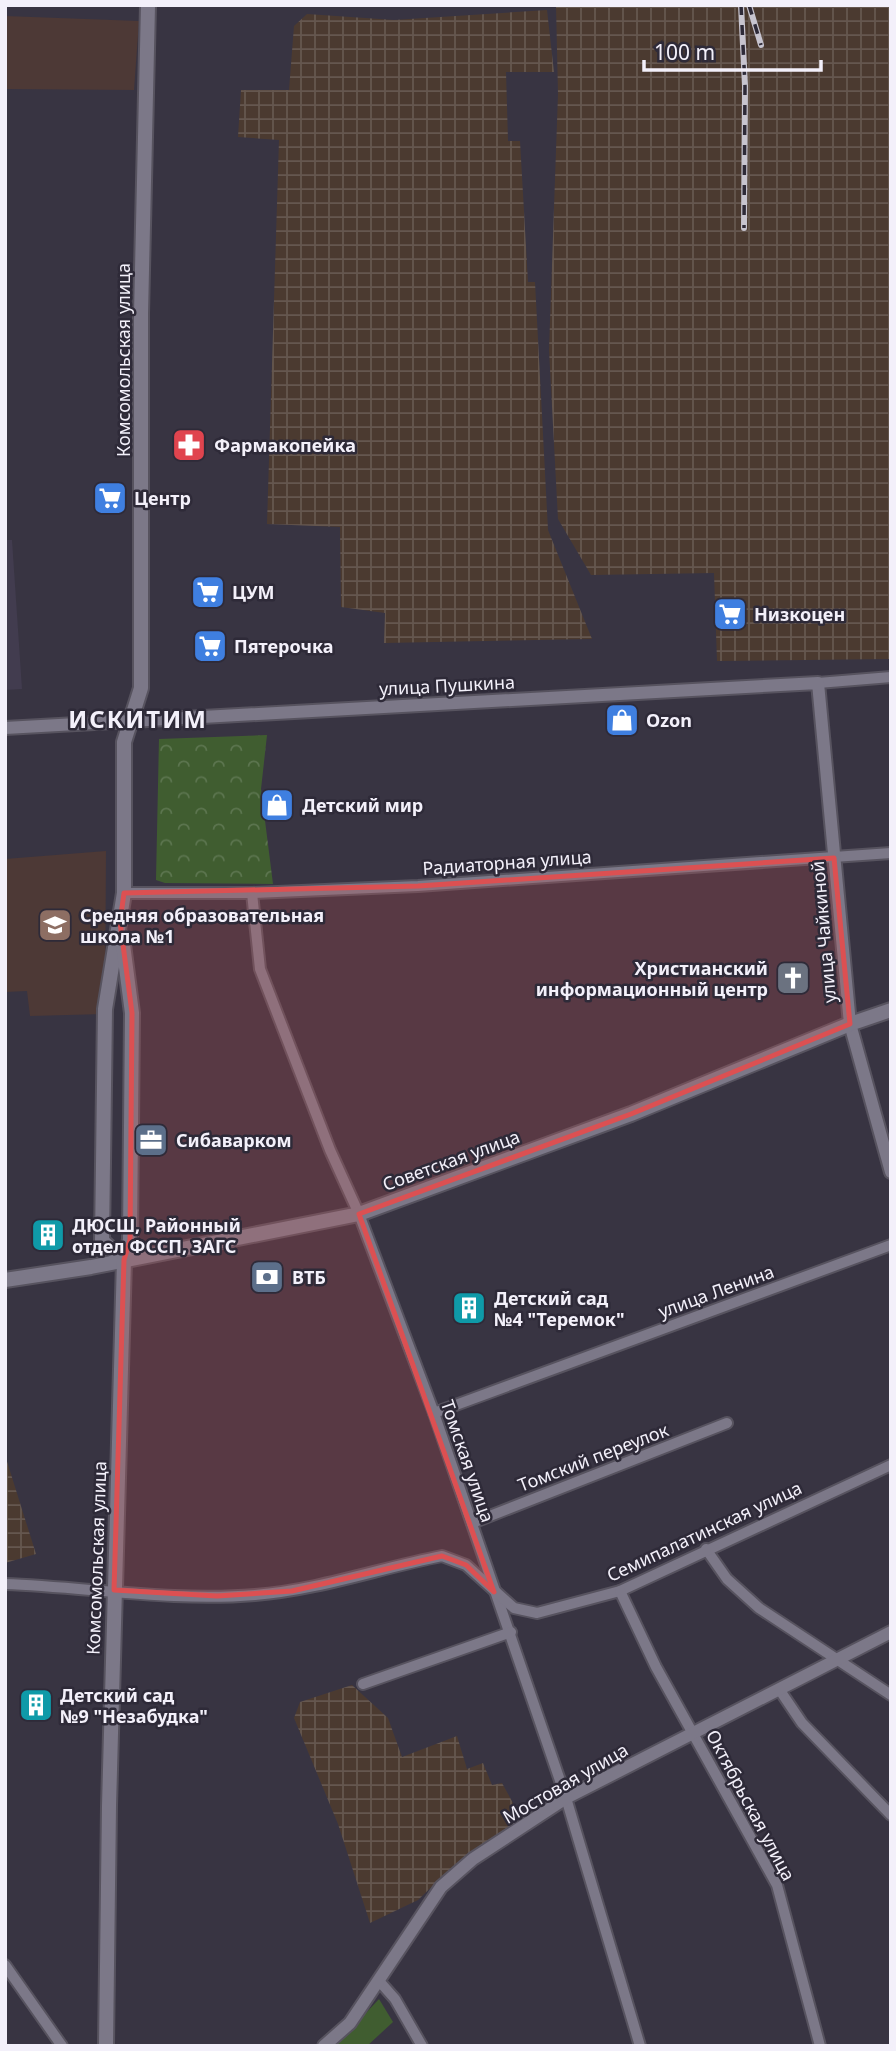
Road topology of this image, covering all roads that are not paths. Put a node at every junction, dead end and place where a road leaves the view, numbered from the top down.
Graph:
1 (148, 5) edge
2 (891, 677) edge
3 (818, 683) junction
4 (130, 719) junction
5 (5, 728) edge
6 (891, 853) edge
7 (834, 858) junction
8 (124, 893) junction
9 (253, 893) junction
10 (120, 922) junction
11 (891, 1010) edge
12 (850, 1024) junction
13 (891, 1172) edge
14 (359, 1214) junction
15 (891, 1245) edge
16 (124, 1259) junction
17 (5, 1280) edge
18 (434, 1413) junction
19 (727, 1423) dead end
20 (891, 1465) edge
21 (472, 1523) junction
22 (706, 1549) junction
23 (5, 1584) edge
24 (114, 1590) junction
25 (620, 1591) junction
26 (494, 1592) junction
27 (510, 1632) junction
28 (891, 1632) edge
29 (837, 1658) junction
30 (363, 1684) dead end
31 (779, 1689) junction
32 (891, 1695) edge
33 (692, 1732) junction
34 (566, 1798) junction
35 (891, 1815) edge
36 (5, 1965) edge
37 (380, 1982) junction
38 (108, 2025) junction
39 (62, 2046) edge
40 (106, 2046) edge
41 (112, 2046) edge
42 (324, 2046) edge
43 (422, 2046) edge
44 (640, 2046) edge
45 (820, 2046) edge

1 - 4 main road, Комсомольская улица
2 - 3 street, улица Пушкина
3 - 4 street, улица Пушкина
3 - 7 street, улица Чайкиной
4 - 5 street, улица Пушкина
4 - 8 main road, Комсомольская улица
6 - 7 street, Радиаторная улица
7 - 9 street, Радиаторная улица
7 - 12 street, улица Чайкиной
8 - 9 street, Радиаторная улица
8 - 10 main road, Комсомольская улица
9 - 14 street, Томская улица
10 - 16 main road, Комсомольская улица
10 - 16 main road, Комсомольская улица
11 - 12 main road, Советская улица
12 - 13 street, улица Чайкиной
12 - 14 main road, Советская улица
14 - 16 main road, Советская улица
14 - 18 street, Томская улица
15 - 18 street, улица Ленина
16 - 17 main road, Советская улица
16 - 24 main road, Комсомольская улица
18 - 21 street, Томская улица
19 - 21 street, Томский переулок
20 - 22 street, Семипалатинская улица
21 - 26 street, Томская улица
22 - 25 street, Семипалатинская улица
22 - 29 street
23 - 24 street, Семипалатинская улица
24 - 26 street, Семипалатинская улица
24 - 38 main road, Комсомольская улица
25 - 26 street, Семипалатинская улица
25 - 33 street, Октябрьская улица
26 - 27 street, Томская улица
27 - 30 street
27 - 34 street, Томская улица
28 - 29 street, Мостовая улица
29 - 31 street, Мостовая улица
29 - 32 street
31 - 33 street, Мостовая улица
31 - 35 street
33 - 34 street, Мостовая улица
33 - 45 street, Октябрьская улица
34 - 37 street, Мостовая улица
34 - 44 street, Томская улица
36 - 39 street
37 - 42 street, Мостовая улица
37 - 43 street
38 - 40 main road, Комсомольская улица
38 - 41 main road, Комсомольская улица

